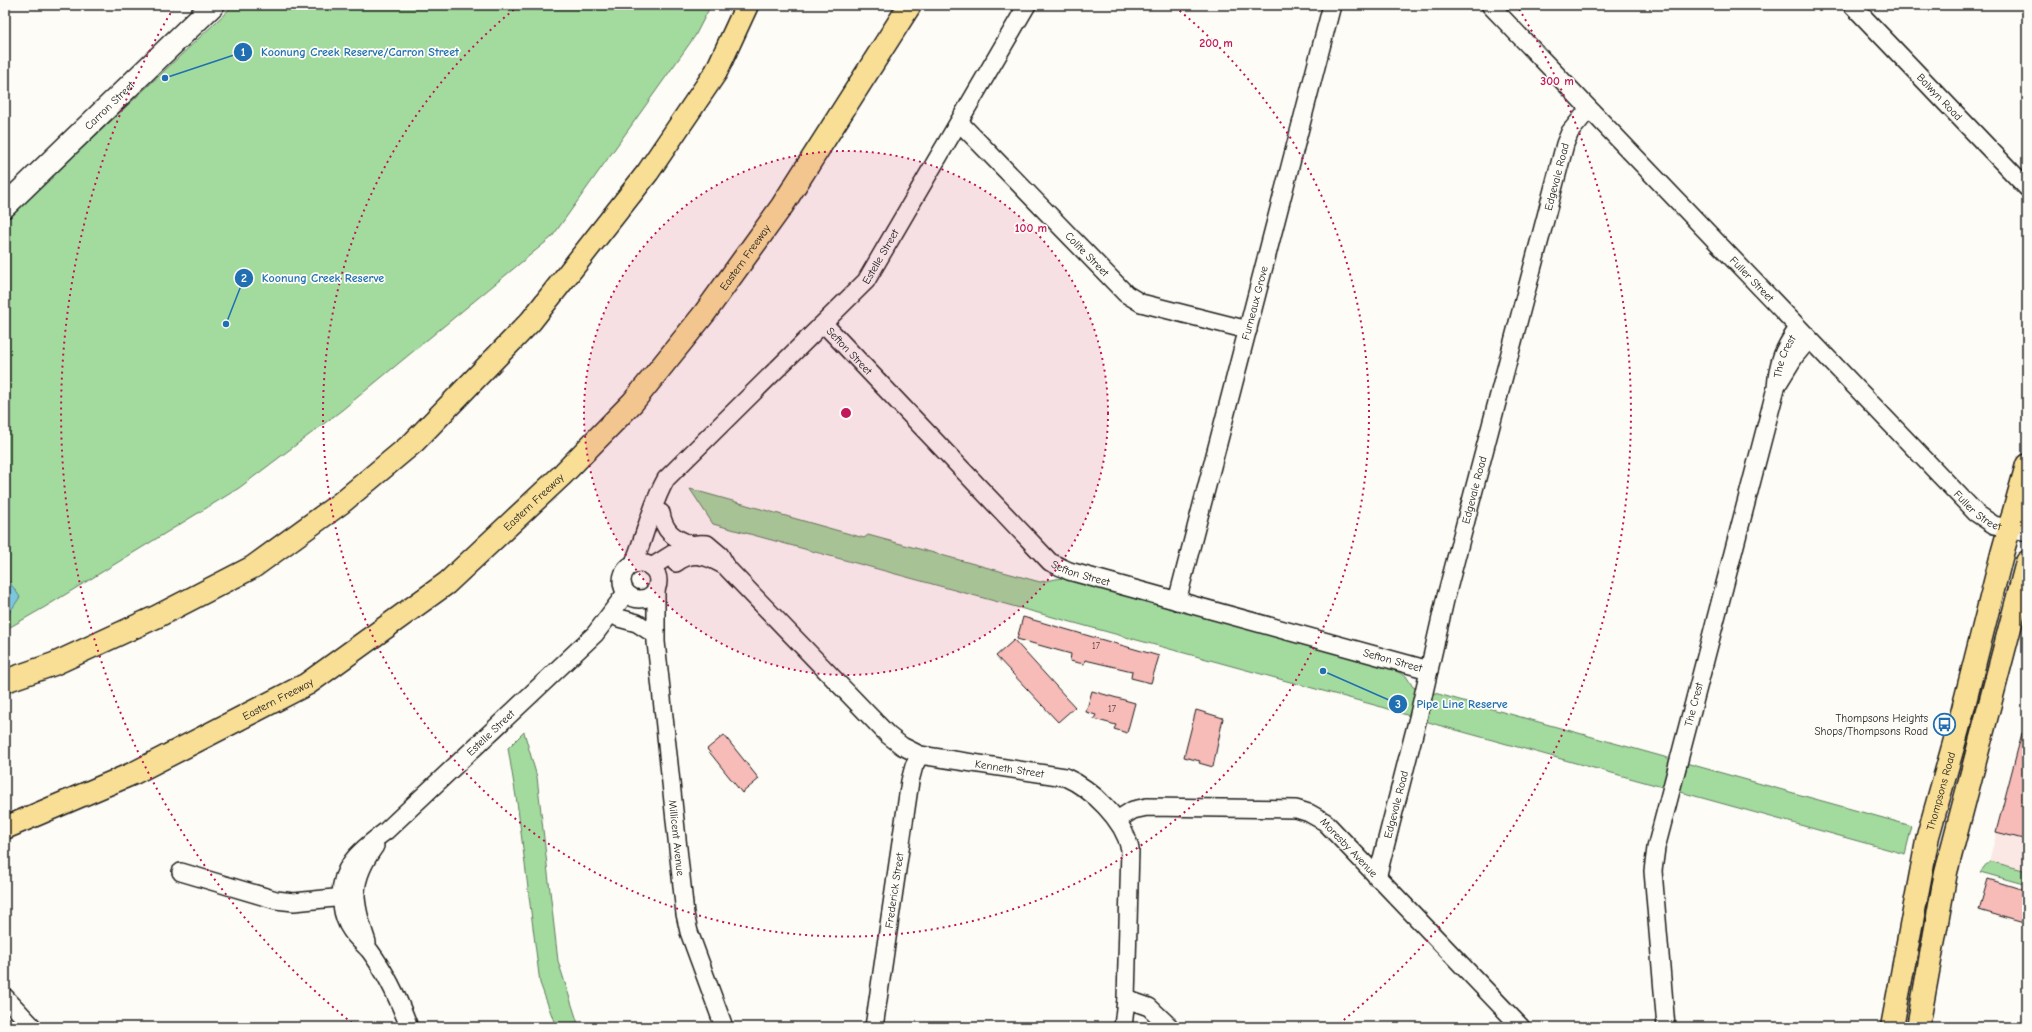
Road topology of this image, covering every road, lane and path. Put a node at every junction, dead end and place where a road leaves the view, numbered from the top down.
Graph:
1 (213, 5) edge
2 (747, 5) edge
3 (910, 5) edge
4 (1027, 5) edge
5 (1332, 5) edge
6 (1490, 5) edge
7 (1852, 5) edge
8 (1589, 109) junction
9 (959, 122) junction
10 (2027, 188) edge
11 (5, 206) edge
12 (824, 324) junction
13 (1248, 330) junction
14 (1804, 333) junction
15 (680, 465) junction
16 (2027, 465) edge
17 (661, 513) junction
18 (2018, 531) edge
19 (690, 544) junction
20 (2027, 562) edge
21 (644, 566) junction
22 (728, 569) junction
23 (657, 586) junction
24 (635, 597) junction
25 (1177, 600) junction
26 (620, 618) junction
27 (594, 634) junction
28 (655, 638) junction
29 (1429, 670) junction
30 (5, 681) edge
31 (920, 755) junction
32 (1117, 820) junction
33 (5, 828) edge
34 (181, 872) dead end
35 (1377, 878) junction
36 (347, 897) junction
37 (5, 997) edge
38 (1126, 999) junction
39 (33, 1027) edge
40 (409, 1027) edge
41 (724, 1027) edge
42 (874, 1027) edge
43 (1123, 1027) edge
44 (1170, 1027) edge
45 (1521, 1027) edge
46 (1666, 1027) edge
47 (1892, 1027) edge
48 (1918, 1027) edge

1 - 11 street, Carron Street
2 - 30 main road
3 - 33 main road, Eastern Freeway
4 - 9 street, Estelle Street
5 - 13 street, Furneaux Grove
6 - 8 street, Fuller Street
7 - 10 street, Balwyn Road
8 - 14 street, Fuller Street
8 - 29 street, Edgevale Road
9 - 12 street, Estelle Street
9 - 13 street, Colite Street
12 - 15 street, Estelle Street
12 - 25 street, Sefton Street
13 - 25 street, Furneaux Grove
14 - 18 street, Fuller Street
14 - 46 street, The Crest
15 - 17 street, Estelle Street
15 - 21 street, Estelle Street
16 - 18 main road, Thompsons Road
17 - 19 street
17 - 21 street, Estelle Street
18 - 47 main road, Thompsons Road
19 - 21 street
19 - 22 street, Kenneth Street
20 - 48 main road
21 - 23 street
21 - 24 street
22 - 23 street, Kenneth Street
22 - 31 street, Kenneth Street
23 - 24 street
23 - 28 street, Millicent Avenue
24 - 26 street, Estelle Street
24 - 27 street, Estelle Street
24 - 28 street, Millicent Avenue
25 - 29 street, Sefton Street
26 - 27 street, Estelle Street
26 - 28 street
27 - 36 street, Estelle Street
28 - 41 street, Millicent Avenue
29 - 35 street, Edgevale Road
31 - 32 street, Kenneth Street
31 - 42 street, Frederick Street
32 - 35 street, Moresby Avenue
32 - 38 street, Kenneth Street
34 - 36 street
35 - 45 street, Moresby Avenue
36 - 40 street
37 - 39 street
38 - 43 street, Kenneth Street
38 - 44 street

